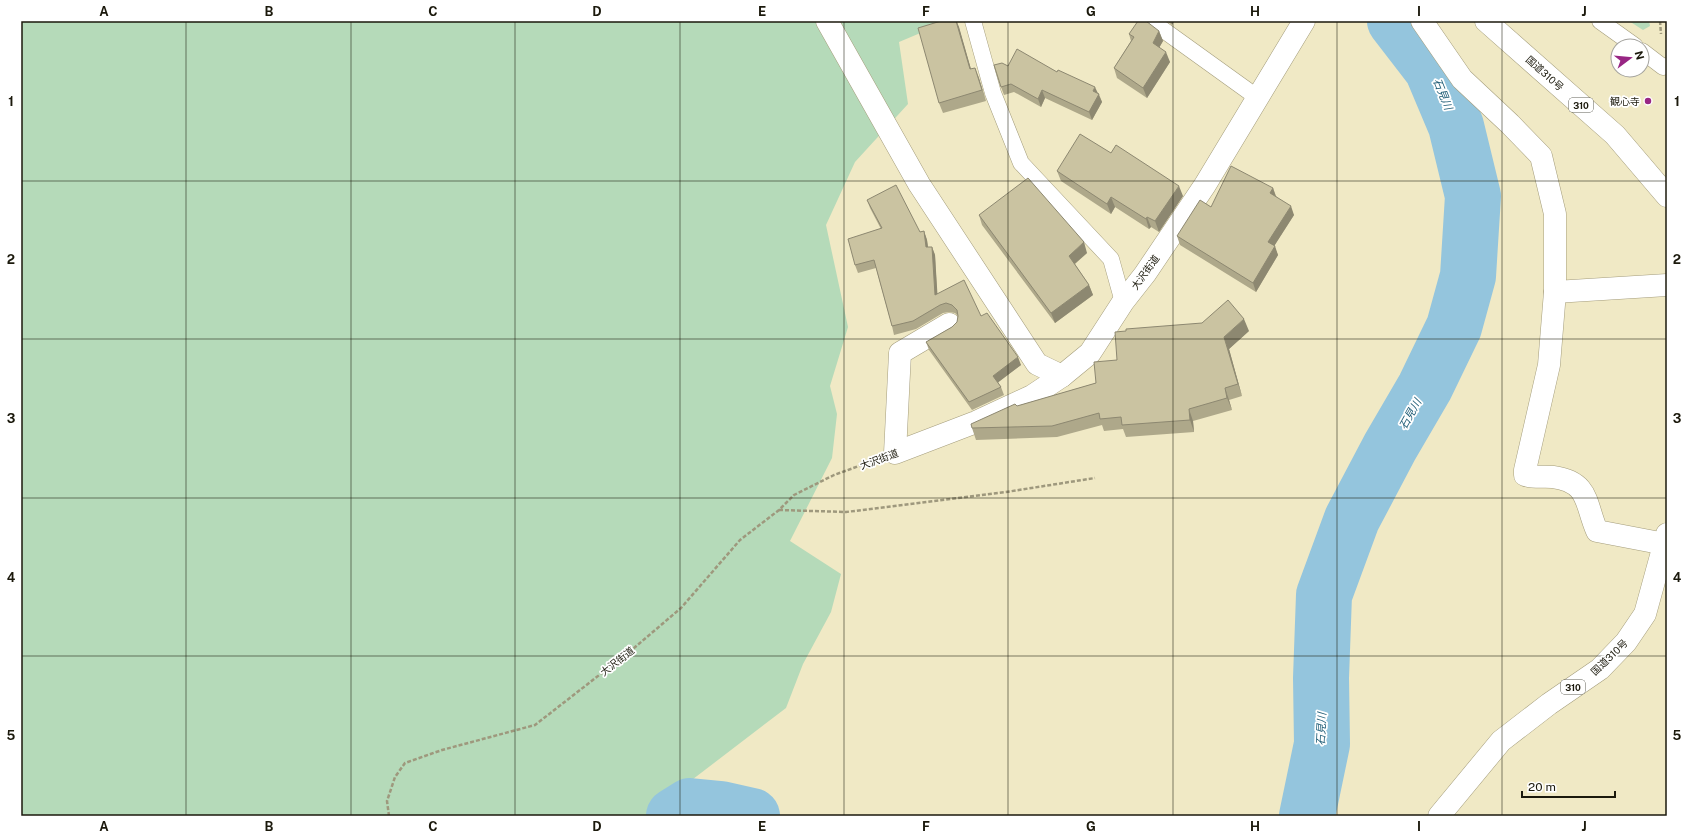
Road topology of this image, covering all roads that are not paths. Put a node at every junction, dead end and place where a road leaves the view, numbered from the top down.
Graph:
1 (827, 21) edge
2 (973, 21) edge
3 (1151, 21) edge
4 (1304, 21) edge
5 (1422, 21) edge
6 (1486, 21) edge
7 (1600, 21) edge
8 (1623, 38) edge
9 (1650, 57) edge
10 (1666, 68) edge
11 (1258, 98) junction
12 (1667, 196) edge
13 (1667, 286) edge
14 (1555, 292) junction
15 (1123, 302) junction
16 (949, 324) dead end
17 (1062, 376) junction
18 (1666, 539) edge
19 (1439, 816) edge

1 - 17 main road
2 - 15 lane
3 - 11 lane
4 - 11 main road, 大沢街道
5 - 14 main road
6 - 12 main road, 国道310号 / 310
7 - 8 lane
9 - 10 lane
11 - 15 main road, 大沢街道
13 - 14 main road
14 - 18 main road
15 - 17 main road, 大沢街道
16 - 17 main road, 大沢街道
18 - 19 main road, 国道310号 / 310

